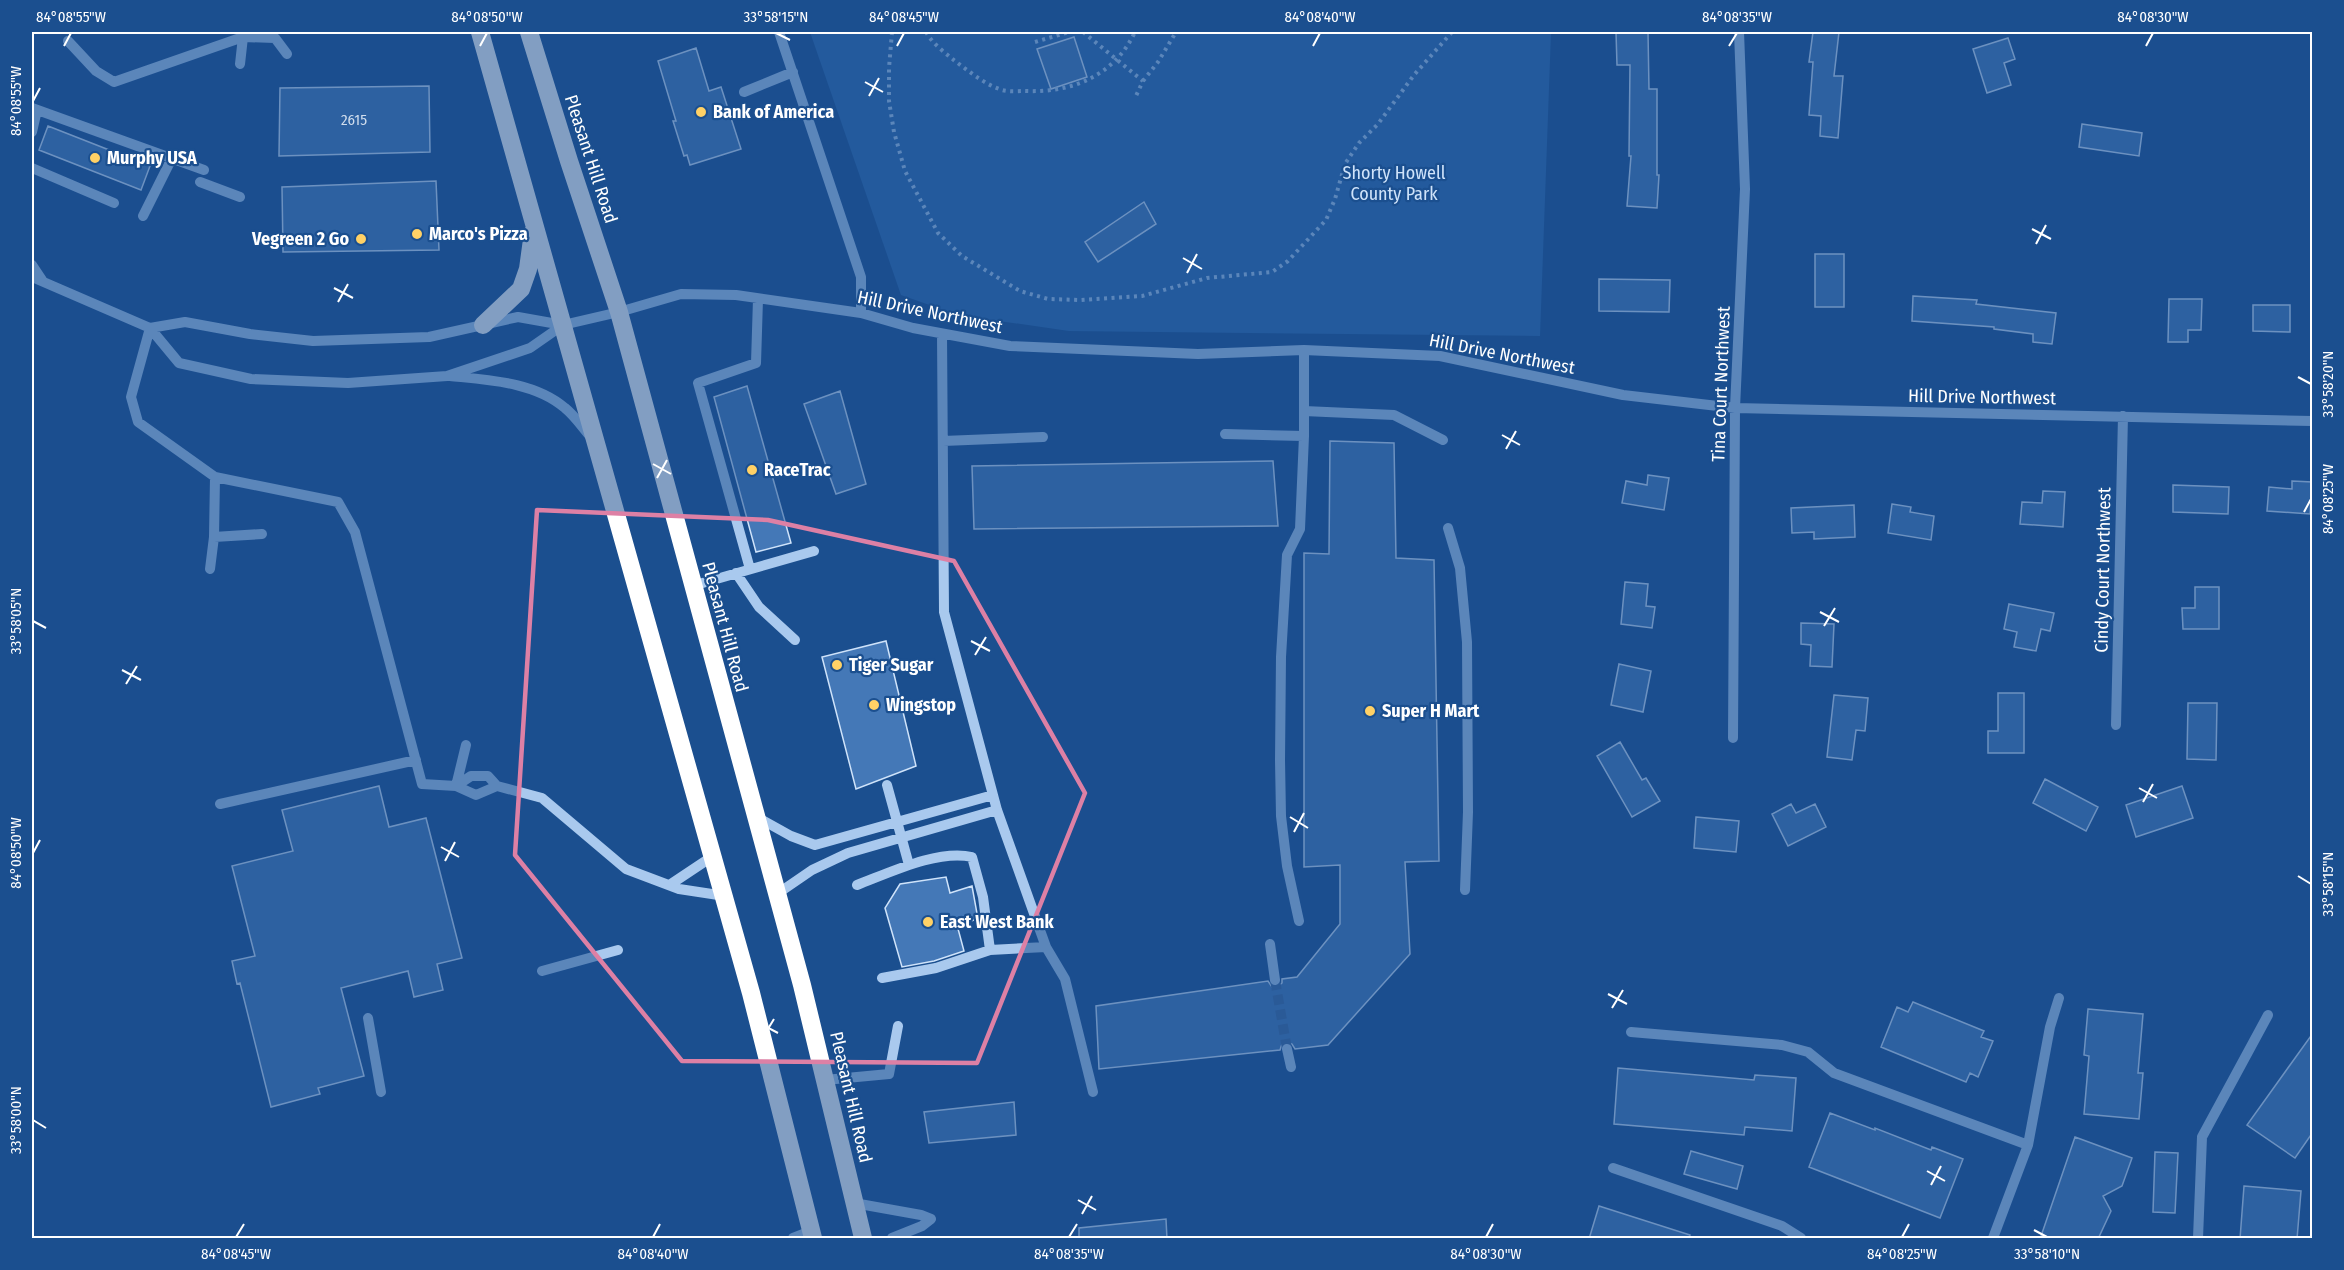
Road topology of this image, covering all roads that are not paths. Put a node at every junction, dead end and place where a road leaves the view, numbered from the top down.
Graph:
1 (480, 32) edge
2 (531, 32) edge
3 (779, 32) edge
4 (1739, 32) edge
5 (243, 34) edge
6 (68, 41) dead end
7 (287, 54) dead end
8 (240, 64) dead end
9 (793, 72) junction
10 (744, 92) dead end
11 (34, 109) edge
12 (32, 132) edge
13 (172, 159) junction
14 (32, 168) edge
15 (204, 170) dead end
16 (200, 182) dead end
17 (240, 197) dead end
18 (114, 203) dead end
19 (143, 216) dead end
20 (534, 224) junction
21 (32, 265) edge
22 (37, 278) edge
23 (758, 299) junction
24 (619, 312) junction
25 (861, 313) junction
26 (483, 325) junction
27 (563, 325) junction
28 (150, 328) junction
29 (942, 334) junction
30 (1304, 350) junction
31 (447, 376) junction
32 (1735, 408) junction
33 (1304, 411) junction
34 (2122, 416) junction
35 (2313, 422) edge
36 (1225, 434) dead end
37 (1304, 436) junction
38 (1043, 437) dead end
39 (1443, 440) dead end
40 (943, 441) junction
41 (597, 444) junction
42 (215, 477) junction
43 (1448, 528) dead end
44 (262, 534) dead end
45 (214, 537) junction
46 (814, 552) dead end
47 (210, 569) dead end
48 (750, 569) junction
49 (736, 573) junction
50 (692, 586) junction
51 (795, 640) dead end
52 (2116, 725) dead end
53 (1733, 738) dead end
54 (466, 745) dead end
55 (416, 760) junction
56 (886, 785) dead end
57 (456, 786) junction
58 (497, 786) junction
59 (993, 795) junction
60 (220, 804) dead end
61 (997, 810) junction
62 (755, 816) junction
63 (897, 821) junction
64 (902, 837) junction
65 (713, 856) junction
66 (909, 865) junction
67 (670, 885) junction
68 (857, 885) dead end
69 (1465, 890) dead end
70 (777, 894) junction
71 (724, 896) junction
72 (1299, 921) dead end
73 (1270, 944) dead end
74 (1046, 948) junction
75 (618, 950) dead end
76 (990, 950) junction
77 (542, 971) dead end
78 (882, 978) dead end
79 (1275, 980) tunnel mouth
80 (2059, 998) dead end
81 (2268, 1015) dead end
82 (368, 1018) dead end
83 (898, 1026) dead end
84 (1631, 1032) dead end
85 (1287, 1049) tunnel mouth
86 (1291, 1066) dead end
87 (825, 1080) junction
88 (381, 1092) dead end
89 (1093, 1092) dead end
90 (2028, 1145) junction
91 (1613, 1168) dead end
92 (854, 1203) junction
93 (812, 1235) edge
94 (793, 1239) edge
95 (863, 1239) edge
96 (892, 1239) edge
97 (1801, 1239) edge
98 (1993, 1239) edge
99 (2198, 1239) edge

1 - 20 highway
2 - 24 highway, Pleasant Hill Road
3 - 9 street
4 - 32 street, Tina Court Northwest
5 - 6 street
5 - 7 street
5 - 8 street
9 - 10 street
9 - 25 street
11 - 12 street
11 - 13 street
13 - 15 street
13 - 19 street
14 - 18 street
16 - 17 street
20 - 26 highway
20 - 27 highway
21 - 22 street
22 - 28 street
23 - 24 street, Hill Drive Northwest
23 - 25 street, Hill Drive Northwest
23 - 48 street
24 - 27 street, Hill Drive Northwest
24 - 50 highway, Pleasant Hill Road
25 - 29 street, Hill Drive Northwest
26 - 27 street
26 - 28 street
27 - 31 street
27 - 41 highway
28 - 31 street
28 - 42 street
29 - 30 street, Hill Drive Northwest
29 - 40 street
30 - 32 street, Hill Drive Northwest
30 - 33 street
31 - 41 street
32 - 34 street, Hill Drive Northwest
32 - 53 street, Tina Court Northwest
33 - 37 street
33 - 39 street
34 - 35 street, Hill Drive Northwest
34 - 52 street, Cindy Court Northwest
36 - 37 street
37 - 72 street
38 - 40 street
40 - 59 street
41 - 65 highway
42 - 45 street
42 - 55 street
43 - 69 street
44 - 45 street
45 - 47 street
46 - 48 street
48 - 49 street
49 - 50 street
49 - 51 street
50 - 62 highway, Pleasant Hill Road
54 - 57 street
55 - 57 street
55 - 60 street
56 - 63 street
57 - 58 street
57 - 58 street
58 - 67 street
59 - 61 street
59 - 63 street
61 - 64 street
61 - 74 street
62 - 63 street
62 - 70 highway, Pleasant Hill Road
63 - 64 street
64 - 66 street
64 - 70 street
65 - 67 street
65 - 71 highway
66 - 68 street
66 - 76 street
67 - 71 street
70 - 87 highway, Pleasant Hill Road
71 - 93 highway
73 - 79 street
74 - 76 street
74 - 89 street
75 - 77 street
76 - 78 street
80 - 90 street
81 - 99 street
82 - 88 street
83 - 87 street
84 - 90 street
85 - 86 street
87 - 92 highway, Pleasant Hill Road
90 - 98 street
91 - 97 street
92 - 95 highway, Pleasant Hill Road
92 - 96 street
93 - 94 street

